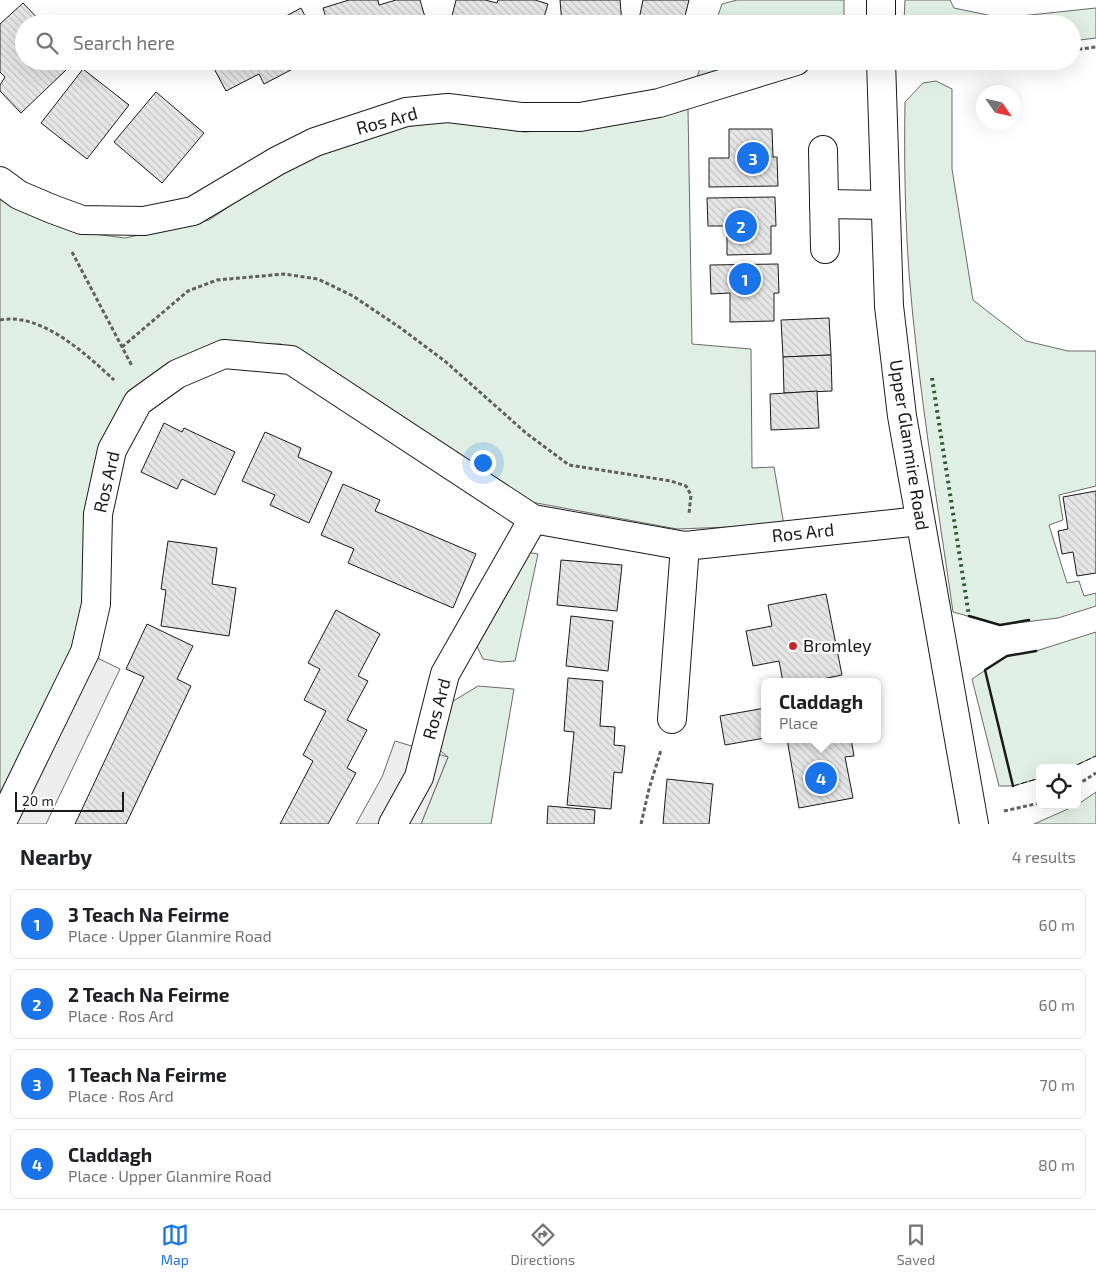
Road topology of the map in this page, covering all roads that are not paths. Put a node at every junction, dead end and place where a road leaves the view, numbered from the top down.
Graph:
1 (881, 0) edge
2 (881, 15) edge
3 (767, 70) edge
4 (881, 70) edge
5 (823, 150) dead end
6 (0, 181) edge
7 (824, 204) junction
8 (885, 205) junction
9 (825, 249) dead end
10 (533, 519) junction
11 (920, 521) junction
12 (685, 546) junction
13 (672, 719) road end
14 (0, 824) edge
15 (393, 824) edge
16 (974, 824) edge

1 - 2 street
3 - 6 street, Ros Ard
4 - 8 street, Upper Glanmire Road
5 - 7 street
7 - 8 street
7 - 9 street
8 - 11 street, Upper Glanmire Road
10 - 12 street, Ros Ard
10 - 14 street, Ros Ard
10 - 15 street, Ros Ard
11 - 12 street, Ros Ard
11 - 16 street, Upper Glanmire Road
12 - 13 street

